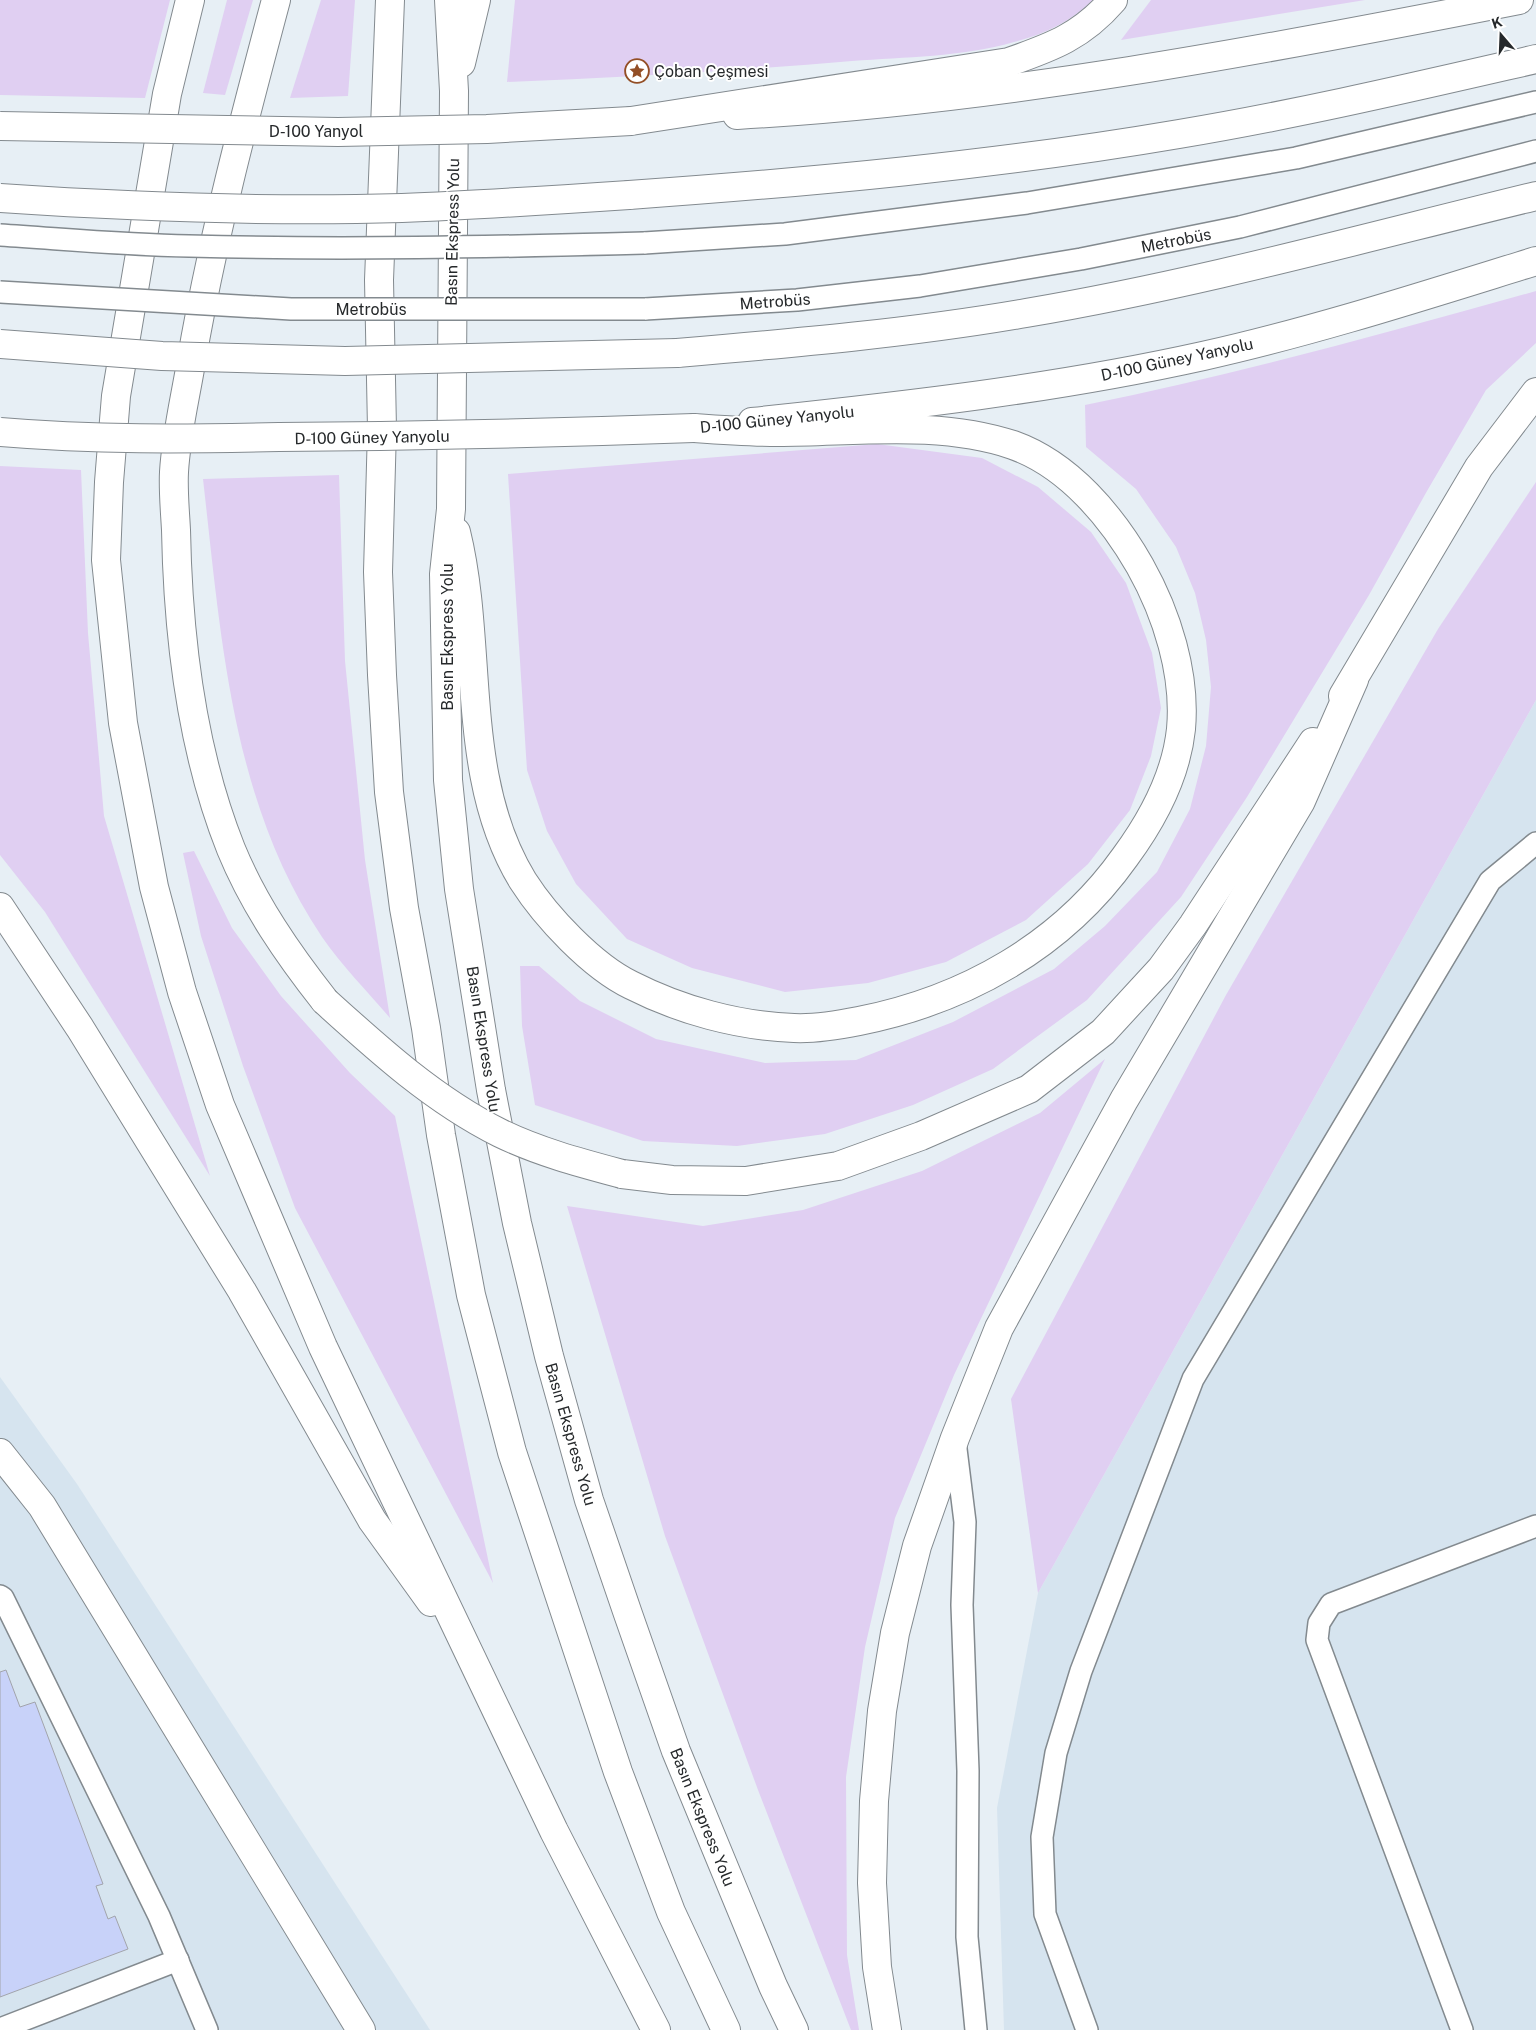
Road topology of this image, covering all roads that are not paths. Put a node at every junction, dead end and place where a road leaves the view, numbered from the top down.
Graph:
1 (190, 0) edge
2 (276, 0) edge
3 (390, 0) edge
4 (449, 0) edge
5 (476, 0) edge
6 (1113, 0) edge
7 (1519, 0) edge
8 (1536, 59) edge
9 (454, 91) junction
10 (1536, 102) edge
11 (631, 121) junction
12 (0, 126) edge
13 (1536, 152) edge
14 (1536, 196) edge
15 (0, 198) edge
16 (0, 236) edge
17 (1536, 261) edge
18 (0, 292) edge
19 (0, 344) edge
20 (1536, 392) edge
21 (694, 428) junction
22 (0, 432) edge
23 (451, 509) junction
24 (1354, 680) junction
25 (1536, 843) edge
26 (0, 907) edge
27 (955, 1438) junction
28 (0, 1453) edge
29 (1536, 1526) edge
30 (0, 1596) edge
31 (466, 1647) junction
32 (178, 1960) junction
33 (0, 2028) edge
34 (207, 2030) edge
35 (361, 2030) edge
36 (656, 2030) edge
37 (726, 2030) edge
38 (794, 2030) edge
39 (887, 2030) edge
40 (976, 2030) edge
41 (1087, 2030) edge
42 (1462, 2030) edge

1 - 31 main road
2 - 24 main road, bridge
3 - 37 main road
4 - 9 main road, Basın Ekspress Yolu
5 - 9 main road
6 - 11 main road
7 - 11 main road
8 - 15 main road, bridge
9 - 23 main road, Basın Ekspress Yolu
10 - 16 lane, bridge
11 - 12 main road, D-100 Yanyol, bridge
13 - 18 lane, Metrobüs, bridge
14 - 19 main road, bridge
17 - 21 main road, D-100 Güney Yanyolu
20 - 24 main road
21 - 22 main road, D-100 Güney Yanyolu, bridge
21 - 23 main road
23 - 38 main road, Basın Ekspress Yolu
24 - 27 main road
25 - 41 lane
26 - 31 main road
27 - 39 main road
27 - 40 lane
28 - 35 main road
29 - 42 lane
30 - 32 lane
31 - 36 main road
32 - 33 lane
32 - 34 lane

